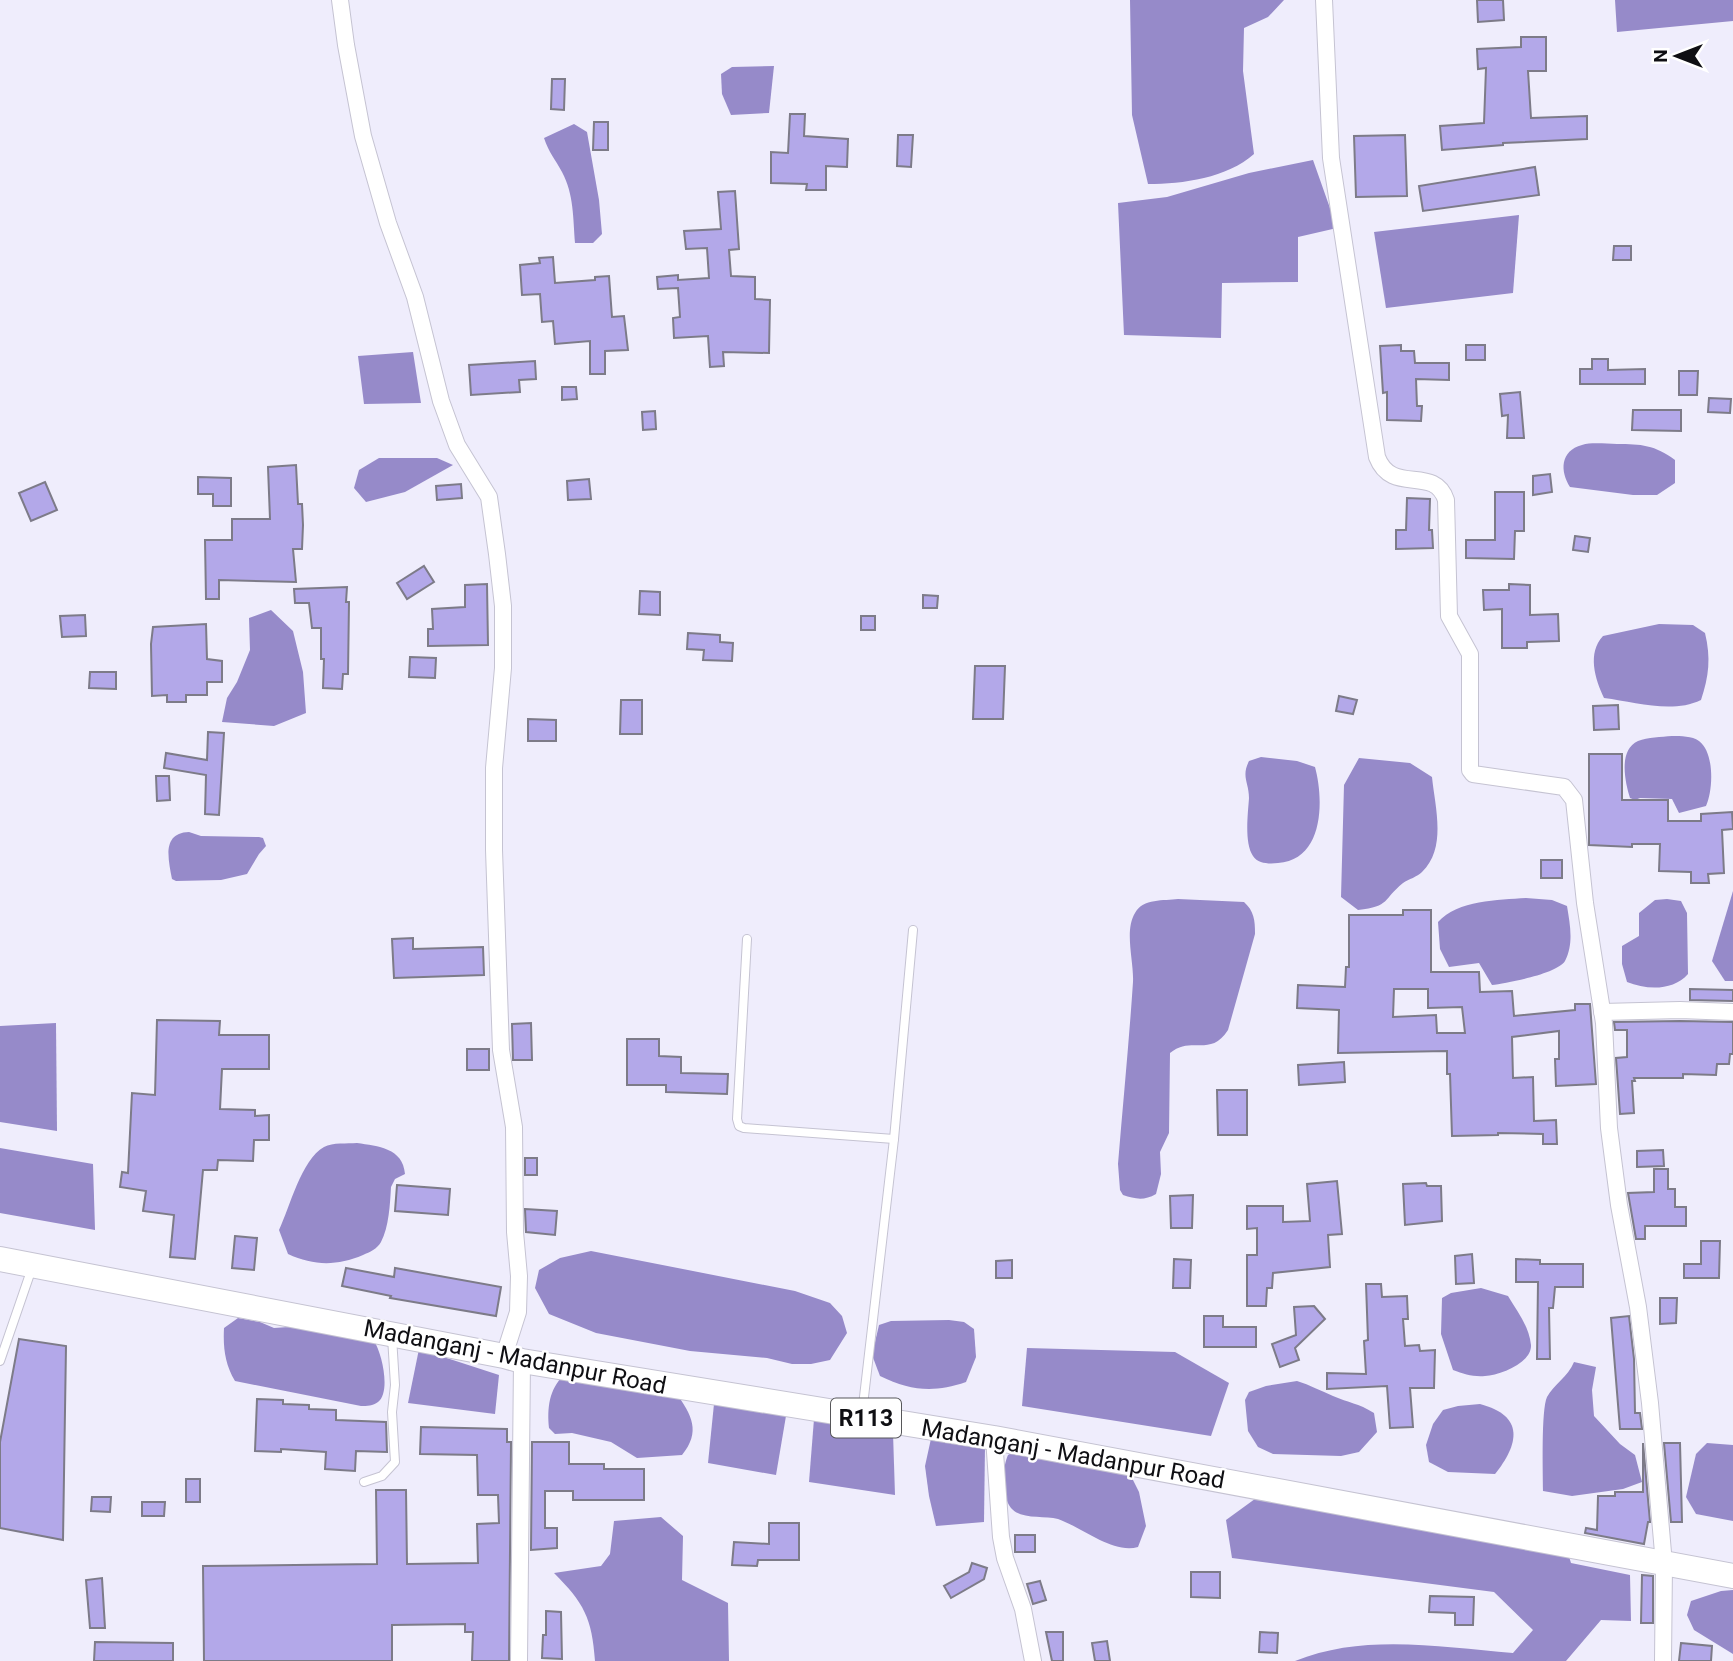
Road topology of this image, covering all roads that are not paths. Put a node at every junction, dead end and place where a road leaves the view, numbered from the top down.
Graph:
1 (340, 0) edge
2 (1324, 0) edge
3 (913, 930) dead end
4 (747, 939) dead end
5 (1602, 1012) junction
6 (1733, 1012) edge
7 (894, 1139) junction
8 (0, 1259) edge
9 (33, 1266) junction
10 (391, 1334) junction
11 (513, 1359) junction
12 (0, 1360) edge
13 (862, 1417) junction
14 (994, 1438) junction
15 (364, 1482) dead end
16 (1664, 1564) junction
17 (1733, 1576) edge
18 (519, 1661) edge
19 (1033, 1661) edge
20 (1663, 1661) edge

1 - 11 street
2 - 5 street
3 - 7 lane
4 - 7 lane
5 - 6 street
5 - 16 street
7 - 13 lane
8 - 9 main road, Madanganj - Madanpur Road / R113
9 - 10 main road, Madanganj - Madanpur Road / R113
9 - 12 lane
10 - 11 main road, Madanganj - Madanpur Road / R113
10 - 15 lane
11 - 13 main road, Madanganj - Madanpur Road / R113
11 - 18 street
13 - 14 main road, Madanganj - Madanpur Road / R113
14 - 16 main road, Madanganj - Madanpur Road / R113
14 - 19 street
16 - 17 main road, Madanganj - Madanpur Road / R113
16 - 20 street

